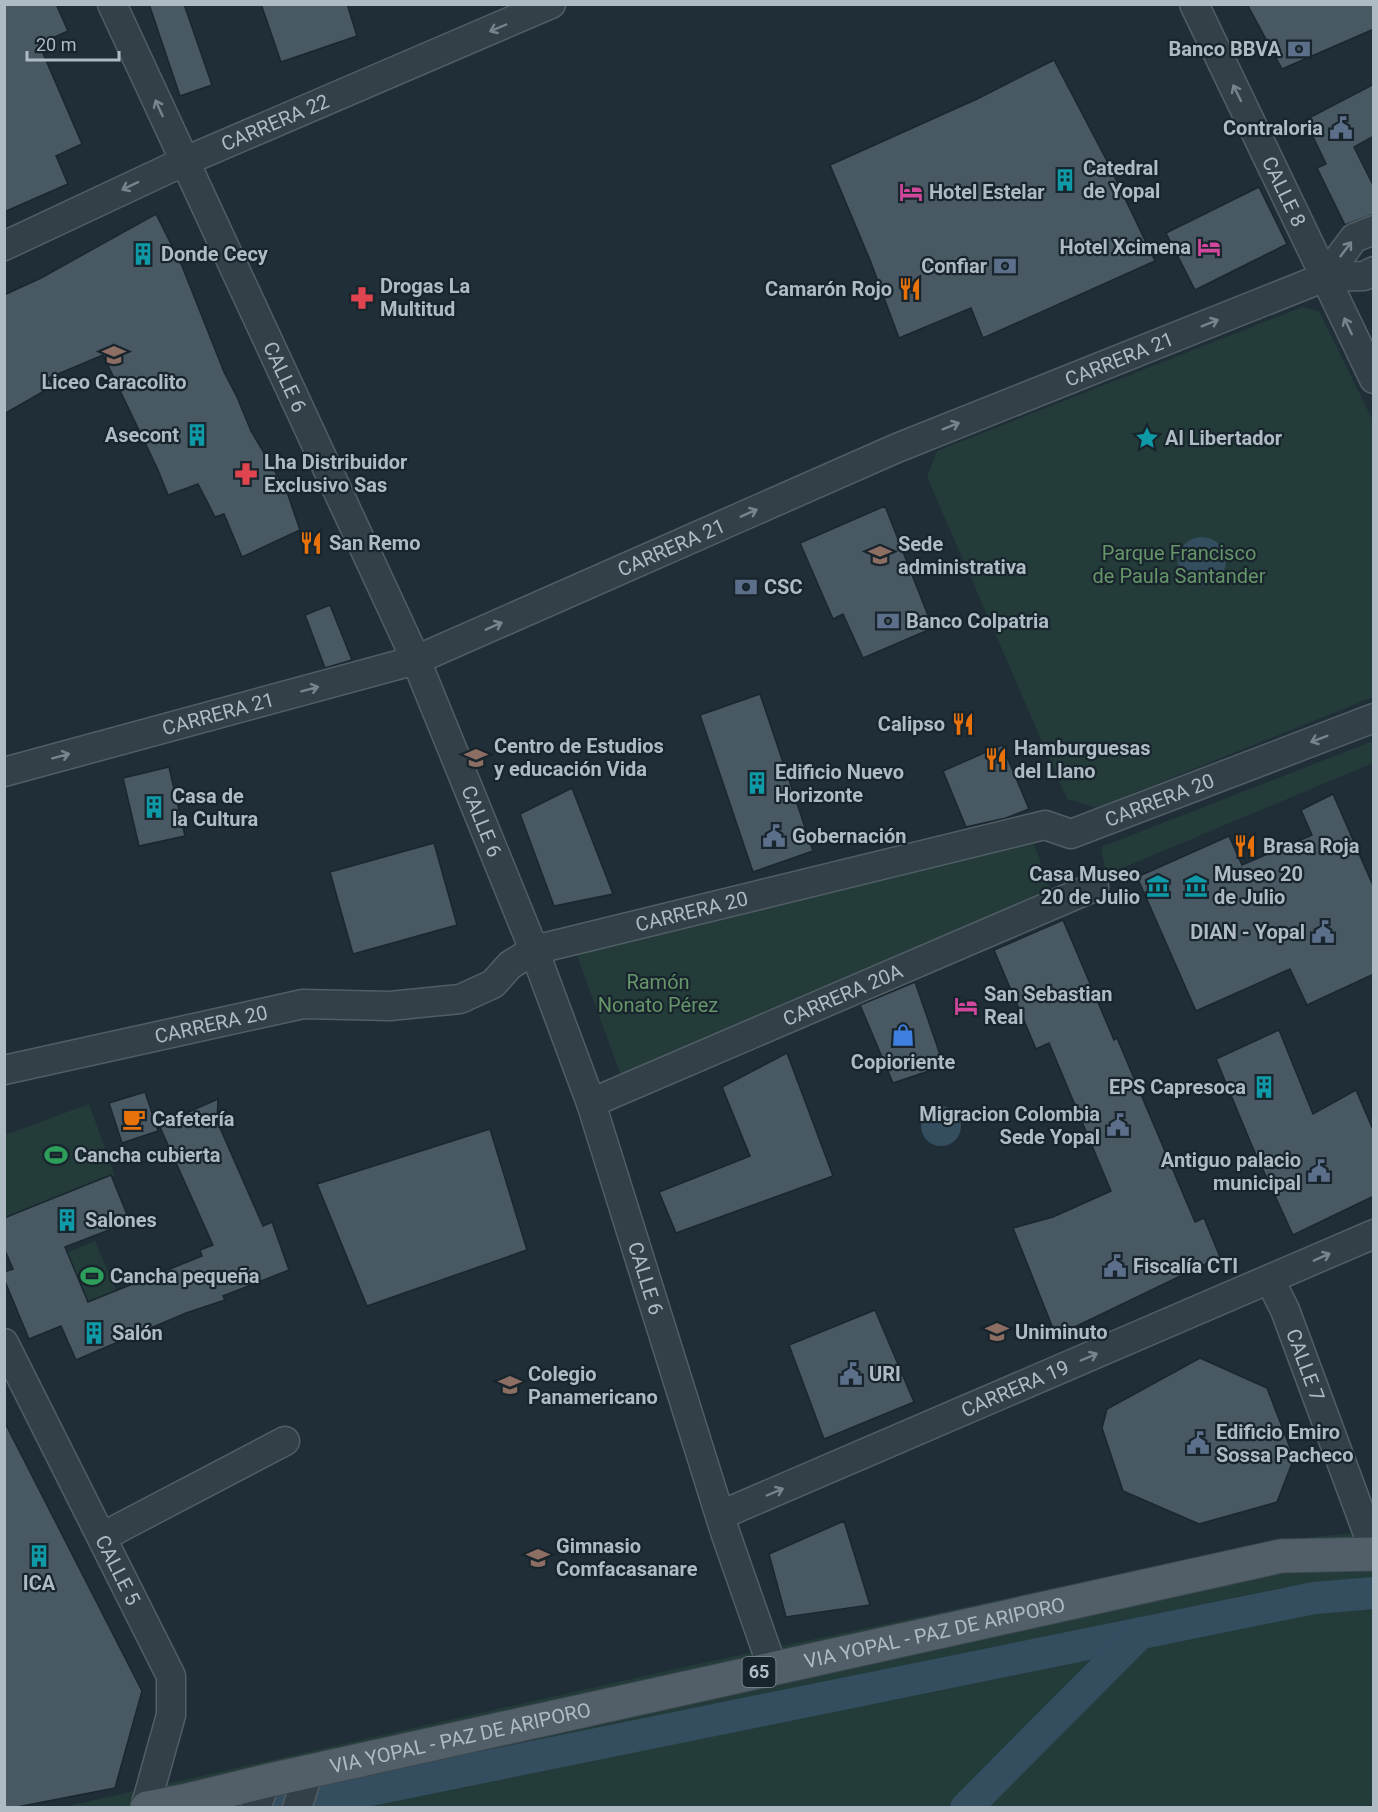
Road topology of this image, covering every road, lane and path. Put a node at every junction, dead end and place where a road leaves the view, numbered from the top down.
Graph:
1 (112, 4) edge
2 (551, 4) edge
3 (1194, 4) edge
4 (183, 162) junction
5 (1374, 230) edge
6 (4, 246) edge
7 (1374, 271) edge
8 (1325, 277) junction
9 (1374, 379) edge
10 (416, 660) junction
11 (1374, 718) edge
12 (4, 771) edge
13 (1094, 887) dead end
14 (534, 950) junction
15 (4, 1070) edge
16 (591, 1103) junction
17 (1374, 1234) edge
18 (1270, 1280) junction
19 (4, 1343) edge
20 (285, 1441) dead end
21 (721, 1515) junction
22 (102, 1537) junction
23 (1374, 1552) edge
24 (773, 1669) junction
25 (309, 1773) junction
26 (262, 1791) edge
27 (183, 1804) edge
28 (146, 1808) edge
29 (297, 1808) edge

4 -> 1 street, CALLE 6
2 -> 4 street, CARRERA 22
8 -> 3 street, CALLE 8
4 -> 6 street, CARRERA 22
4 - 10 street, CALLE 6
8 -> 5 street
7 - 8 street, CARRERA 21
9 -> 8 street, CALLE 8
10 -> 8 street, CARRERA 21
12 -> 10 street, CARRERA 21
10 - 14 street, CALLE 6
11 -> 14 street, CARRERA 20
13 - 16 street, CARRERA 20A
14 - 15 street, CARRERA 20
14 - 16 street, CALLE 6
16 - 21 street, CALLE 6
18 -> 17 street, CARRERA 19
21 -> 18 street, CARRERA 19
18 - 23 street, CALLE 7
19 - 22 street, CALLE 5
20 - 22 street
21 - 24 street, CALLE 6
22 - 28 street, CALLE 5
23 - 24 main road, VIA YOPAL - PAZ DE ARIPORO / 65
24 - 25 main road, VIA YOPAL - PAZ DE ARIPORO / 65
25 - 26 main road, VIA YOPAL - PAZ DE ARIPORO / 65
25 - 29 street
26 - 27 main road, VIA YOPAL - PAZ DE ARIPORO / 65
27 - 28 main road, VIA YOPAL - PAZ DE ARIPORO / 65

